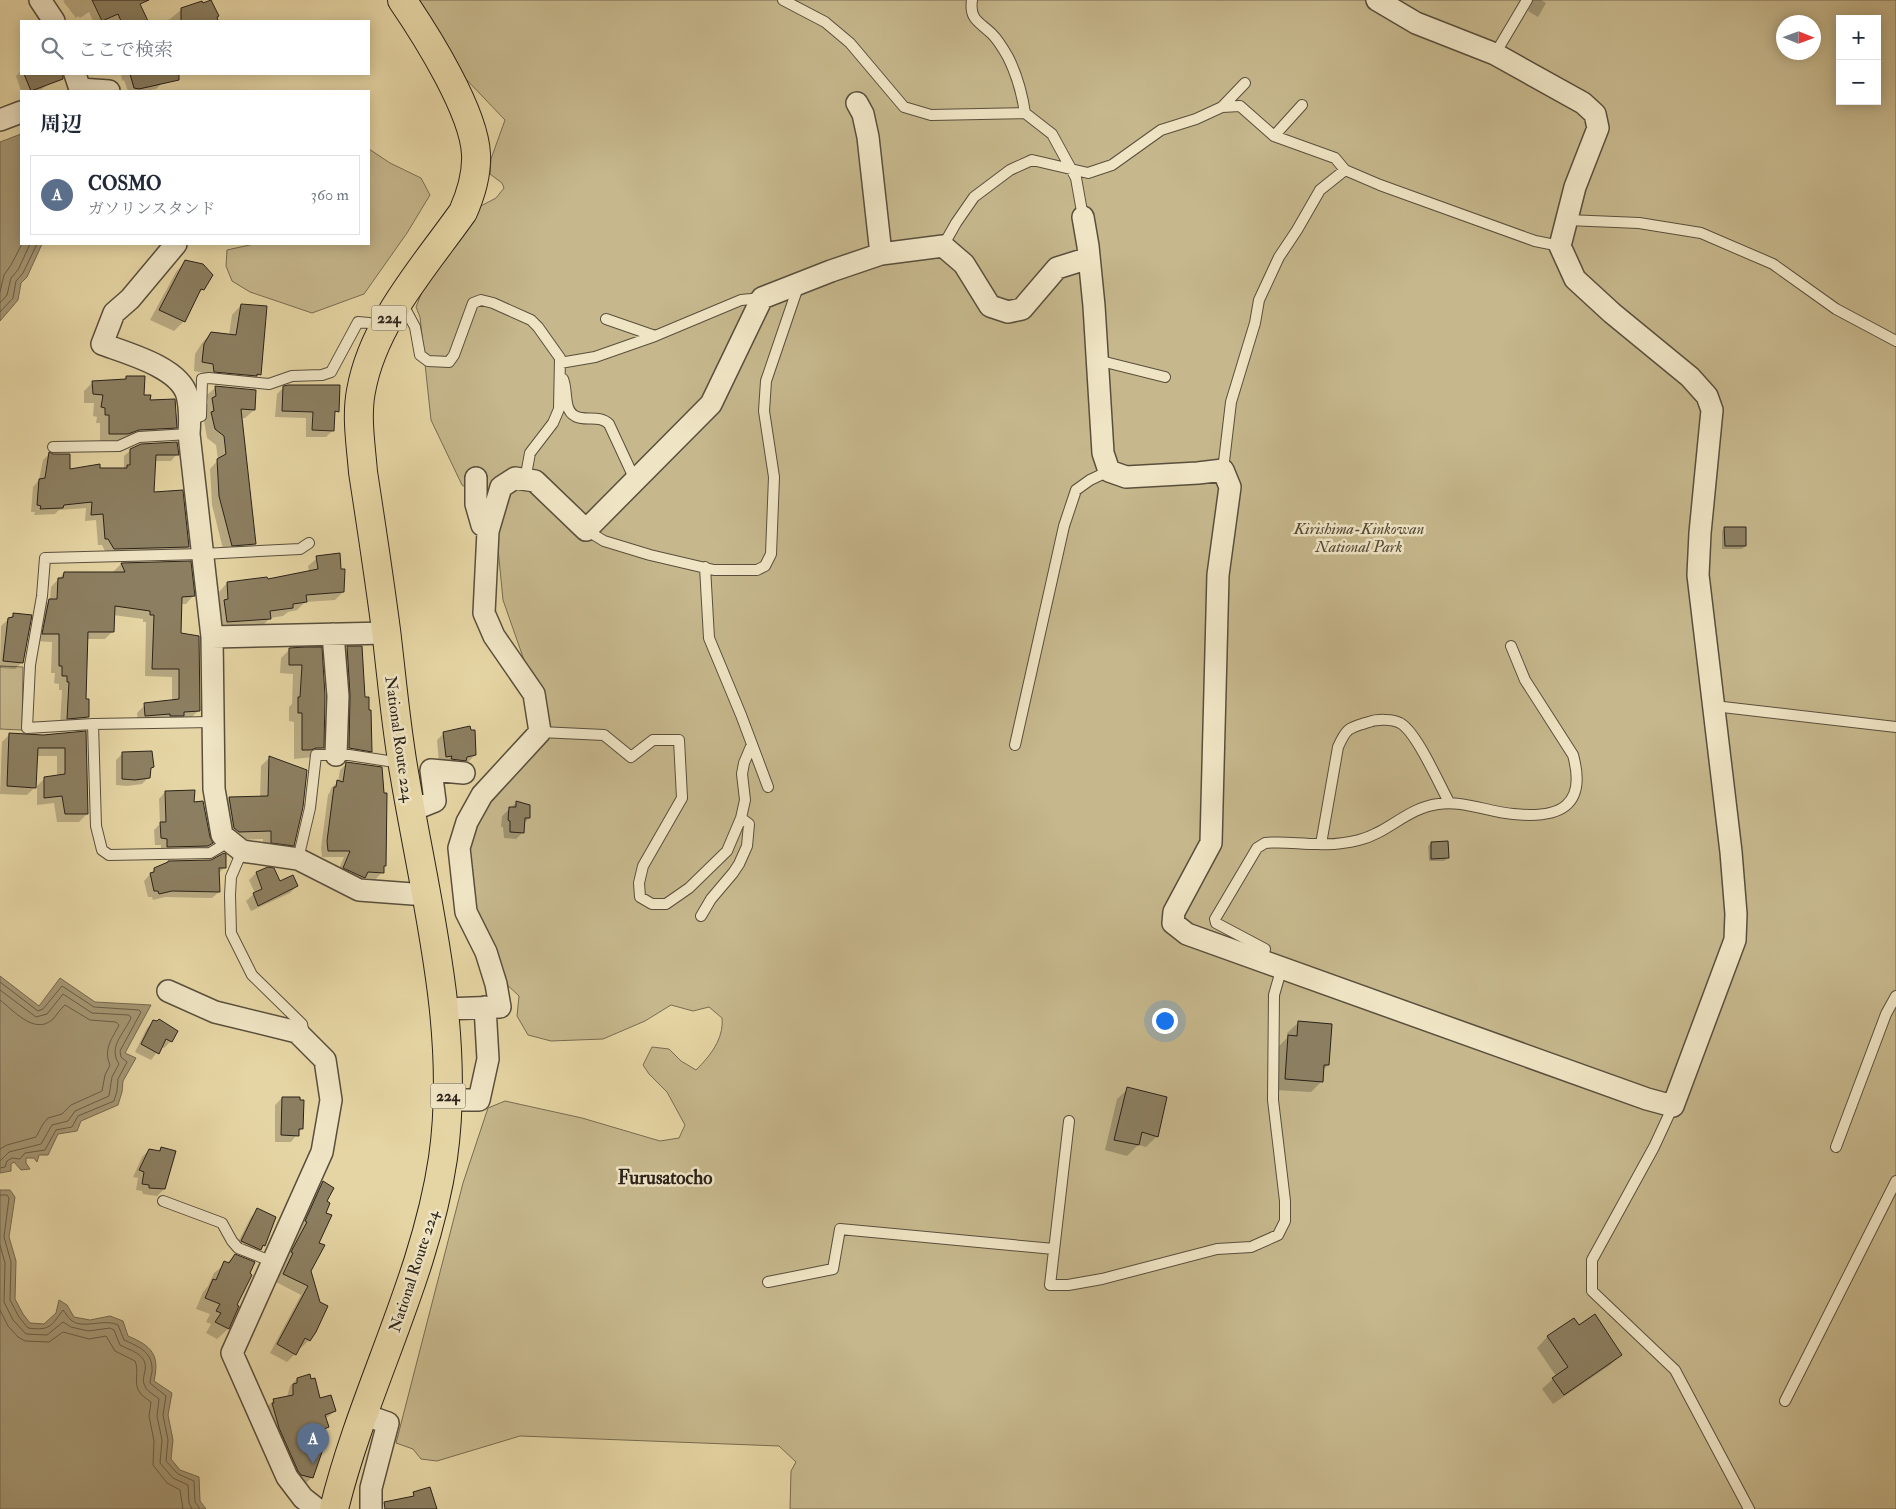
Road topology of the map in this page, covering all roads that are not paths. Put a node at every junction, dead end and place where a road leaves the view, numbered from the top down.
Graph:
1 (40, 0) edge
2 (402, 0) edge
3 (783, 0) edge
4 (972, 0) edge
5 (1376, 0) edge
6 (1527, 0) edge
7 (53, 20) edge
8 (1495, 54) junction
9 (1245, 83) dead end
10 (76, 85) edge
11 (104, 90) edge
12 (857, 103) dead end
13 (1302, 105) dead end
14 (1222, 107) junction
15 (20, 112) edge
16 (1025, 113) junction
17 (0, 120) edge
18 (1274, 136) junction
19 (1070, 170) junction
20 (1345, 170) junction
21 (1083, 217) joint
22 (1567, 220) junction
23 (175, 245) edge
24 (943, 246) junction
25 (1560, 246) junction
26 (881, 254) junction
27 (1089, 258) junction
28 (799, 284) junction
29 (762, 298) junction
30 (401, 300) junction
31 (606, 319) dead end
32 (383, 327) junction
33 (655, 336) junction
34 (1896, 341) edge
35 (1097, 360) junction
36 (560, 363) junction
37 (560, 374) junction
38 (1165, 377) dead end
39 (189, 427) junction
40 (52, 447) dead end
41 (1223, 470) junction
42 (1109, 471) junction
43 (476, 478) dead end
44 (525, 480) junction
45 (634, 480) junction
46 (489, 528) junction
47 (586, 530) junction
48 (309, 543) dead end
49 (202, 554) junction
50 (705, 567) junction
51 (386, 633) junction
52 (333, 634) junction
53 (212, 637) junction
54 (1510, 646) dead end
55 (1714, 706) junction
56 (213, 722) junction
57 (93, 724) junction
58 (1896, 727) edge
59 (540, 732) junction
60 (752, 744) junction
61 (1015, 744) dead end
62 (336, 755) junction
63 (402, 764) junction
64 (464, 773) dead end
65 (768, 787) dead end
66 (1449, 802) junction
67 (410, 811) junction
68 (741, 818) junction
69 (1321, 844) junction
70 (236, 846) junction
71 (298, 859) junction
72 (426, 895) junction
73 (701, 916) dead end
74 (1272, 963) junction
75 (168, 991) dead end
76 (1896, 996) edge
77 (485, 1007) junction
78 (444, 1009) junction
79 (306, 1041) junction
80 (448, 1100) junction
81 (1673, 1106) junction
82 (1069, 1121) dead end
83 (1836, 1147) dead end
84 (1896, 1181) edge
85 (163, 1201) dead end
86 (1054, 1249) junction
87 (273, 1262) junction
88 (768, 1282) dead end
89 (1785, 1401) dead end
90 (362, 1414) junction
91 (316, 1509) edge
92 (334, 1509) edge
93 (371, 1509) edge
94 (1749, 1509) edge

1 - 7 street
2 - 30 highway, National Route 224 / 224
3 - 16 lane
4 - 16 lane
5 - 8 street
6 - 8 lane
8 - 22 street
9 - 14 lane
10 - 11 street
12 - 26 street
13 - 18 lane
14 - 18 lane
14 - 19 lane
15 - 17 street
16 - 19 lane
18 - 20 lane
19 - 21 lane
19 - 24 lane
20 - 25 lane
20 - 41 lane
21 - 27 street
22 - 25 street
22 - 34 lane
23 - 39 street
24 - 26 street
24 - 27 street
25 - 55 street
26 - 28 street
27 - 35 street
28 - 29 street
28 - 50 lane
29 - 33 lane
29 - 45 street
30 - 32 highway, National Route 224 / 224
30 - 36 lane
31 - 33 lane
32 - 39 lane
32 - 51 highway, National Route 224 / 224
33 - 36 lane
35 - 38 lane
35 - 42 street
36 - 37 lane
37 - 44 lane
37 - 45 lane
39 - 40 lane
39 - 49 street
41 - 42 street
41 - 74 street
42 - 61 lane
43 - 46 street
44 - 46 street
44 - 47 street
45 - 47 street
46 - 59 street
47 - 50 lane
48 - 49 lane
49 - 53 street
49 - 57 lane
50 - 60 lane
51 - 52 street
51 - 63 highway, National Route 224 / 224
52 - 53 street
52 - 62 street
53 - 56 street
54 - 66 lane
55 - 58 lane
55 - 81 street
56 - 57 lane
56 - 70 street
57 - 70 lane
59 - 68 lane
59 - 77 street
60 - 65 lane
60 - 68 lane
62 - 63 lane
62 - 71 lane
63 - 67 highway, National Route 224 / 224
64 - 67 street
66 - 69 lane
66 - 69 lane
67 - 72 highway, National Route 224 / 224
68 - 73 lane
69 - 74 lane
70 - 71 street
70 - 79 lane
71 - 72 street
72 - 78 highway, National Route 224 / 224
74 - 81 street
74 - 86 lane
75 - 79 street
76 - 83 lane
77 - 78 street
77 - 80 street
78 - 80 highway, National Route 224 / 224
79 - 87 street
80 - 90 highway, National Route 224 / 224
81 - 94 lane
82 - 86 lane
84 - 89 lane
85 - 87 lane
86 - 88 lane
87 - 91 street
90 - 92 highway, National Route 224 / 224
90 - 93 street

